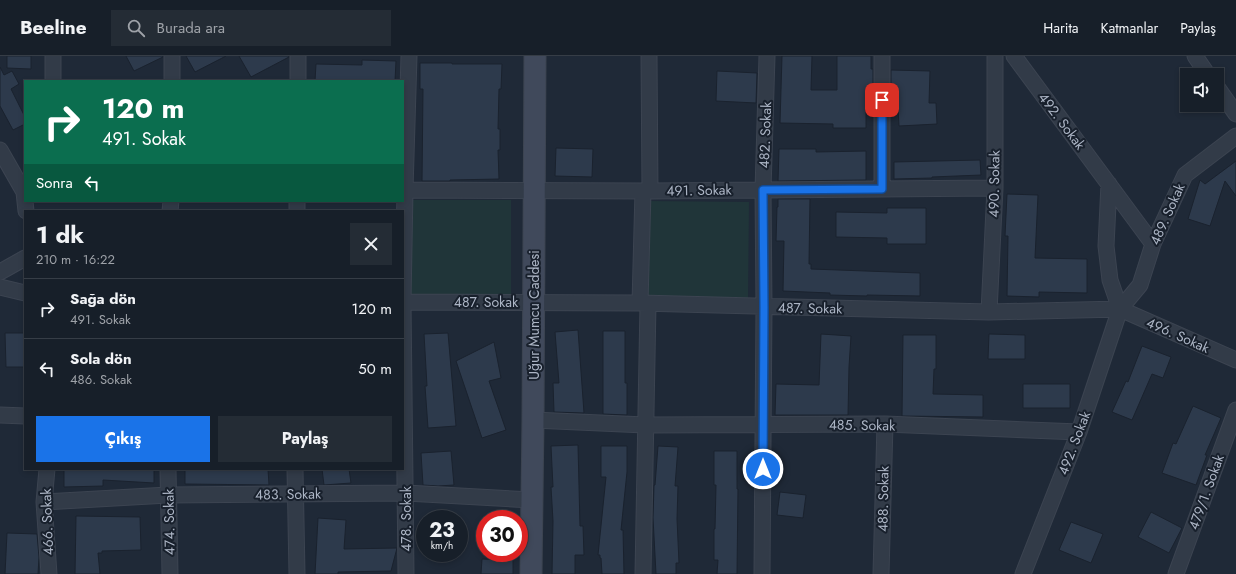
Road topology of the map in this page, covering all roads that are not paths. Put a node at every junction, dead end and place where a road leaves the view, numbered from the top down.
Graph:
1 (53, 56) edge
2 (172, 56) edge
3 (298, 56) edge
4 (409, 56) edge
5 (535, 56) edge
6 (649, 56) edge
7 (767, 56) edge
8 (882, 56) edge
9 (995, 56) edge
10 (1014, 56) edge
11 (1195, 56) edge
12 (1203, 68) edge
13 (53, 80) edge
14 (172, 80) edge
15 (298, 80) edge
16 (1224, 97) edge
17 (1236, 114) edge
18 (1236, 136) edge
19 (0, 150) edge
20 (1110, 184) junction
21 (995, 188) junction
22 (882, 189) junction
23 (404, 190) edge
24 (535, 190) junction
25 (763, 190) junction
26 (646, 191) junction
27 (24, 192) edge
28 (1153, 244) junction
29 (24, 259) edge
30 (0, 272) edge
31 (0, 287) edge
32 (24, 293) edge
33 (404, 302) edge
34 (534, 302) junction
35 (644, 303) junction
36 (764, 307) junction
37 (1120, 309) junction
38 (989, 312) junction
39 (1236, 360) edge
40 (404, 366) edge
41 (1236, 410) edge
42 (0, 415) edge
43 (24, 416) edge
44 (534, 420) junction
45 (763, 424) junction
46 (885, 424) junction
47 (645, 425) junction
48 (1079, 432) junction
49 (46, 470) edge
50 (168, 470) edge
51 (295, 470) edge
52 (406, 493) junction
53 (295, 494) junction
54 (168, 495) junction
55 (532, 500) junction
56 (44, 502) junction
57 (50, 574) edge
58 (170, 574) edge
59 (297, 574) edge
60 (406, 574) edge
61 (531, 574) edge
62 (643, 574) edge
63 (762, 574) edge
64 (881, 574) edge
65 (1023, 574) edge
66 (1176, 574) edge

1 - 13 street
2 - 14 street
3 - 15 street
4 - 23 street, 478. Sokak
5 - 24 street, Uğur Mumcu Caddesi
6 - 26 street
7 - 25 street, 482. Sokak
8 - 22 street
9 - 21 street, 490. Sokak
10 - 20 street, 492. Sokak
11 - 12 street
16 - 17 street
18 - 28 street, 489. Sokak
19 - 27 street
20 - 28 street, 492. Sokak
20 - 37 street
21 - 22 street, 491. Sokak
21 - 38 street, 490. Sokak
22 - 25 street, 491. Sokak
23 - 24 street, 491. Sokak
24 - 26 street, 491. Sokak
24 - 34 street, Uğur Mumcu Caddesi
25 - 26 street, 491. Sokak
25 - 36 street, 482. Sokak
26 - 35 street
28 - 37 street, 489. Sokak
29 - 30 street
31 - 32 street
33 - 34 street, 487. Sokak
34 - 35 street, 487. Sokak
34 - 44 street, Uğur Mumcu Caddesi
35 - 36 street, 487. Sokak
35 - 47 street
36 - 38 street, 487. Sokak
36 - 45 street, 482. Sokak
37 - 38 street, 487. Sokak
37 - 39 street, 496. Sokak
37 - 48 street, 492. Sokak
40 - 52 street, 478. Sokak
41 - 66 street, 479/1. Sokak
42 - 43 street
44 - 47 street, 485. Sokak
44 - 55 street, Uğur Mumcu Caddesi
45 - 46 street, 485. Sokak
45 - 47 street, 485. Sokak
45 - 63 street, 482. Sokak
46 - 48 street, 485. Sokak
46 - 64 street, 488. Sokak
47 - 62 street
48 - 65 street, 492. Sokak
49 - 56 street, 466. Sokak
50 - 54 street, 474. Sokak
51 - 53 street
52 - 53 street, 483. Sokak
52 - 55 street, 483. Sokak
52 - 60 street, 478. Sokak
53 - 54 street, 483. Sokak
53 - 59 street
54 - 56 street, 483. Sokak
54 - 58 street, 474. Sokak
55 - 61 street, Uğur Mumcu Caddesi
56 - 57 street, 466. Sokak

